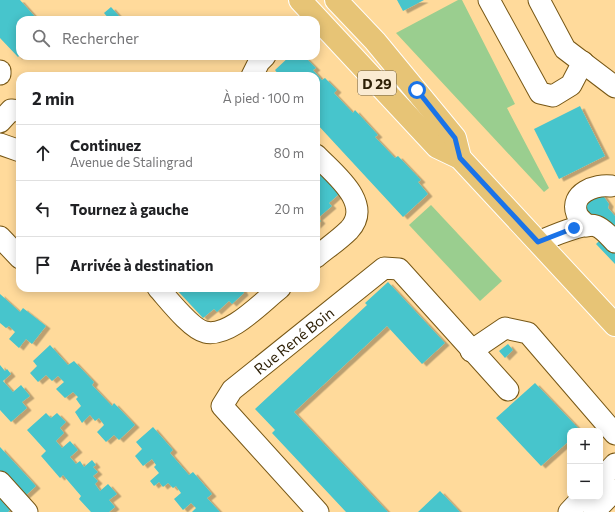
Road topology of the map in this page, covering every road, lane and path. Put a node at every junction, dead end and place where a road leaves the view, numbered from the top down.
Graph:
1 (489, 0) edge
2 (539, 0) edge
3 (342, 6) edge
4 (304, 11) edge
5 (320, 27) edge
6 (261, 60) edge
7 (583, 62) junction
8 (254, 72) edge
9 (615, 87) edge
10 (16, 110) edge
11 (0, 122) edge
12 (0, 144) edge
13 (16, 150) edge
14 (460, 158) junction
15 (320, 159) edge
16 (611, 186) dead end
17 (587, 226) junction
18 (0, 237) edge
19 (538, 242) junction
20 (615, 242) edge
21 (16, 254) edge
22 (320, 254) edge
23 (162, 292) edge
24 (275, 292) edge
25 (614, 322) edge
26 (472, 351) junction
27 (508, 390) dead end
28 (615, 434) edge
29 (615, 464) edge
30 (603, 477) edge
31 (0, 482) edge
32 (615, 490) edge
33 (580, 500) edge
34 (27, 512) edge
35 (318, 512) edge
36 (569, 512) edge
37 (594, 512) edge

1 - 7 street
2 - 7 street
3 - 4 main road
3 - 14 main road, D 29
5 - 14 main road, D 29
6 - 8 street
7 - 9 street
10 - 11 street
12 - 13 street
14 - 19 main road, D 29
15 - 22 street
16 - 17 street
17 - 19 street
17 - 20 street
18 - 21 street
19 - 25 main road, D 29
23 - 24 street
26 - 27 street, Rue René Boin
26 - 28 street
26 - 35 street, Rue René Boin
29 - 30 street
31 - 34 street
32 - 37 street
33 - 36 street

